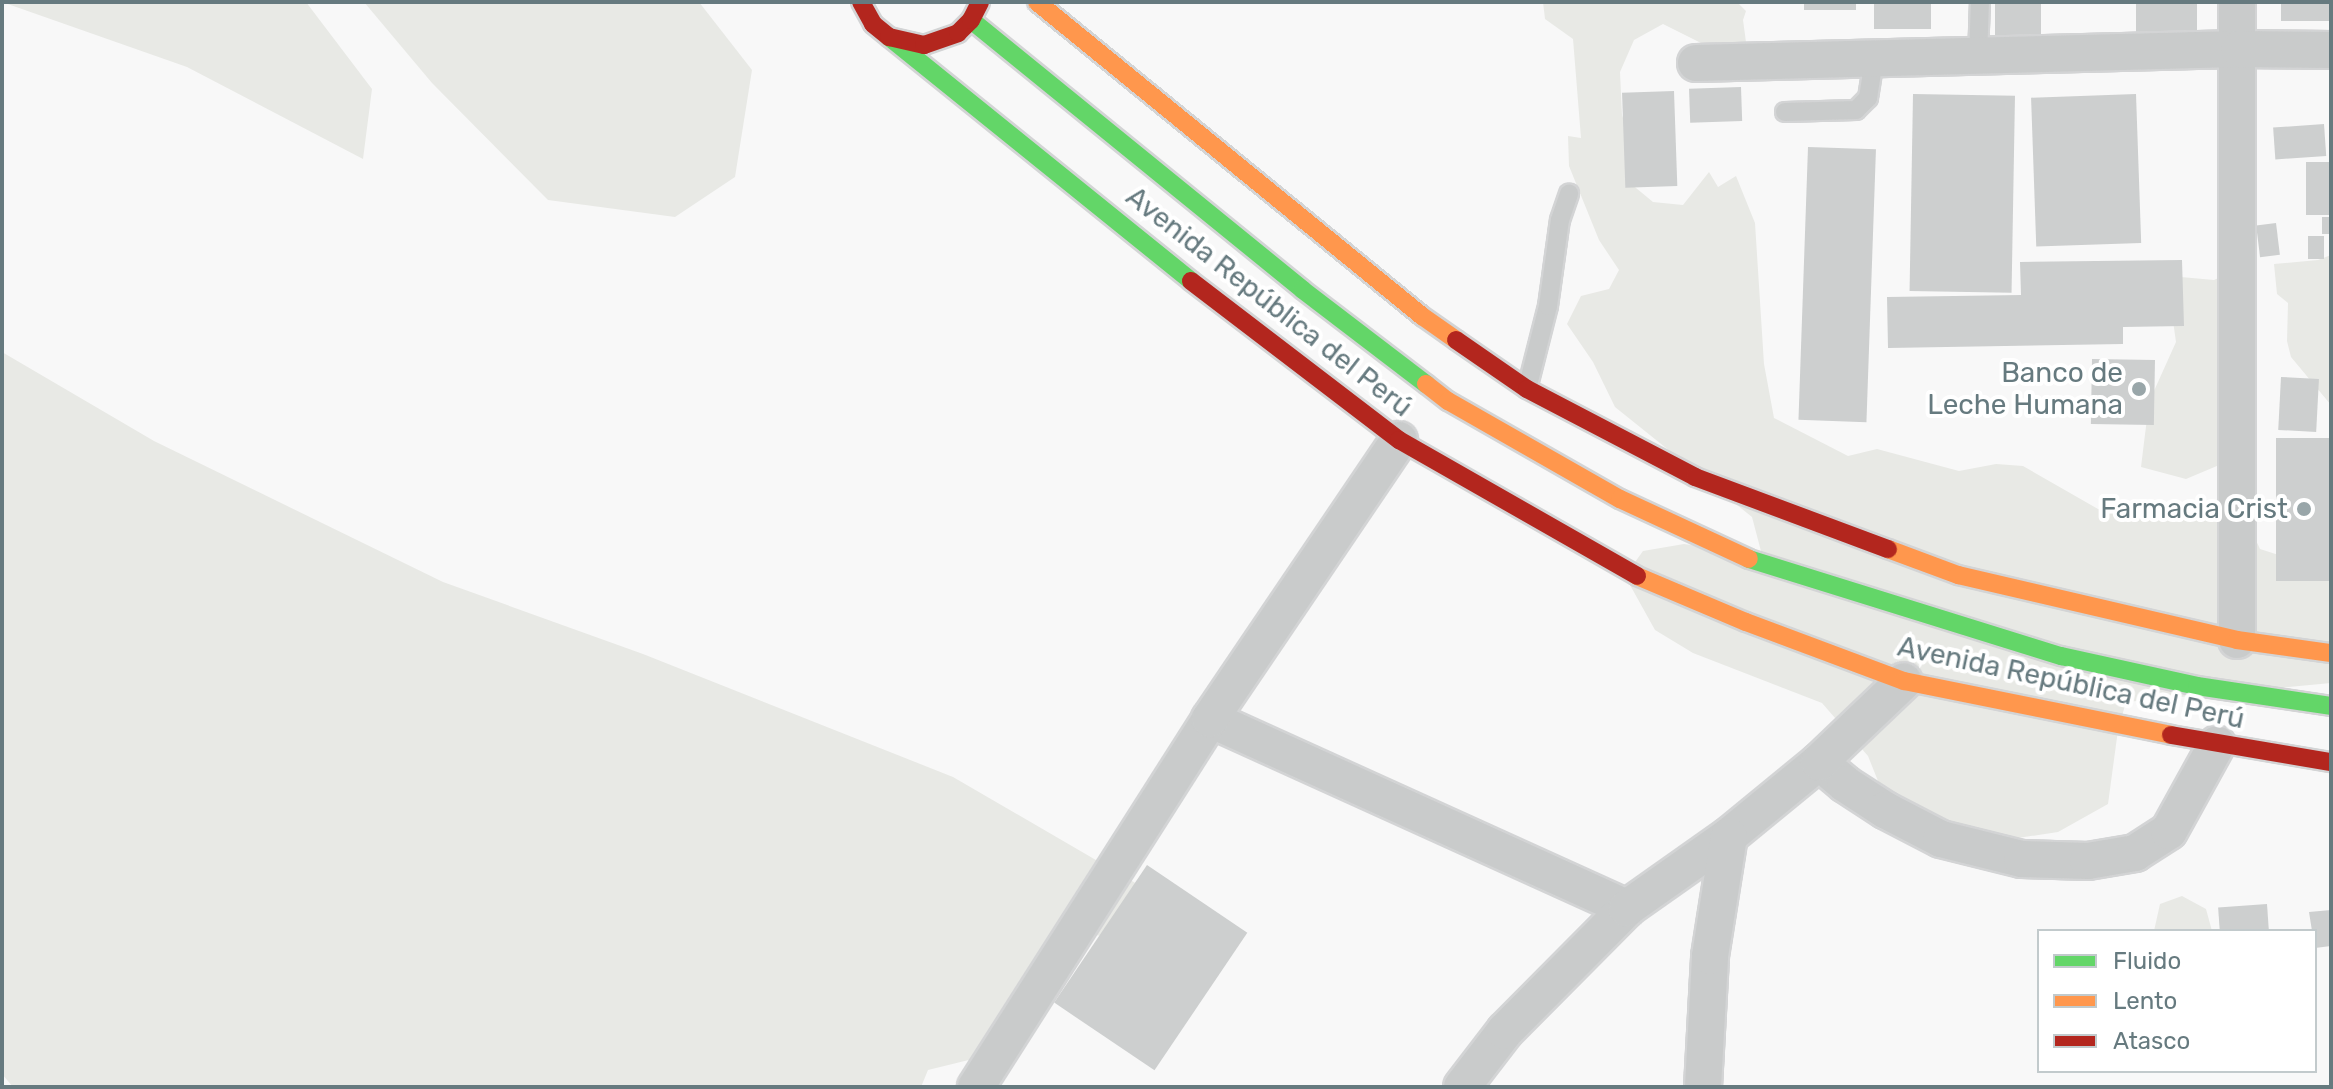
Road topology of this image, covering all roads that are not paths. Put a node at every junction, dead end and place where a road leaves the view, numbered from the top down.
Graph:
1 (846, 2) edge
2 (861, 2) edge
3 (980, 2) edge
4 (1037, 2) edge
5 (1980, 2) edge
6 (2237, 2) edge
7 (971, 20) junction
8 (873, 24) junction
9 (889, 37) junction
10 (2239, 49) junction
11 (2331, 50) edge
12 (1978, 58) junction
13 (1874, 61) junction
14 (1696, 63) dead end
15 (1785, 112) dead end
16 (1569, 194) dead end
17 (1527, 389) junction
18 (1399, 440) junction
19 (2237, 640) junction
20 (2331, 653) edge
21 (1904, 681) junction
22 (2331, 706) edge
23 (1210, 719) junction
24 (2217, 744) junction
25 (1819, 762) junction
26 (2331, 762) edge
27 (1729, 836) junction
28 (1627, 908) junction
29 (976, 1087) edge
30 (1462, 1087) edge
31 (1703, 1087) edge

1 - 8 main road
2 - 8 main road
3 - 7 main road
4 - 17 main road
5 - 12 lane
6 - 10 street
7 - 9 main road
7 - 22 main road
8 - 9 main road, Avenida República del Perú
9 - 18 main road, Avenida República del Perú
10 - 11 street
10 - 12 street
10 - 19 street
12 - 13 street
13 - 14 street
13 - 15 lane
16 - 17 lane
17 - 19 main road
18 - 21 main road, Avenida República del Perú
18 - 23 street
19 - 20 main road
21 - 24 main road, Avenida República del Perú
21 - 25 street
23 - 28 street
23 - 29 street
24 - 25 street
24 - 26 main road, Avenida República del Perú
25 - 27 street
27 - 28 street
27 - 31 street
28 - 30 street

